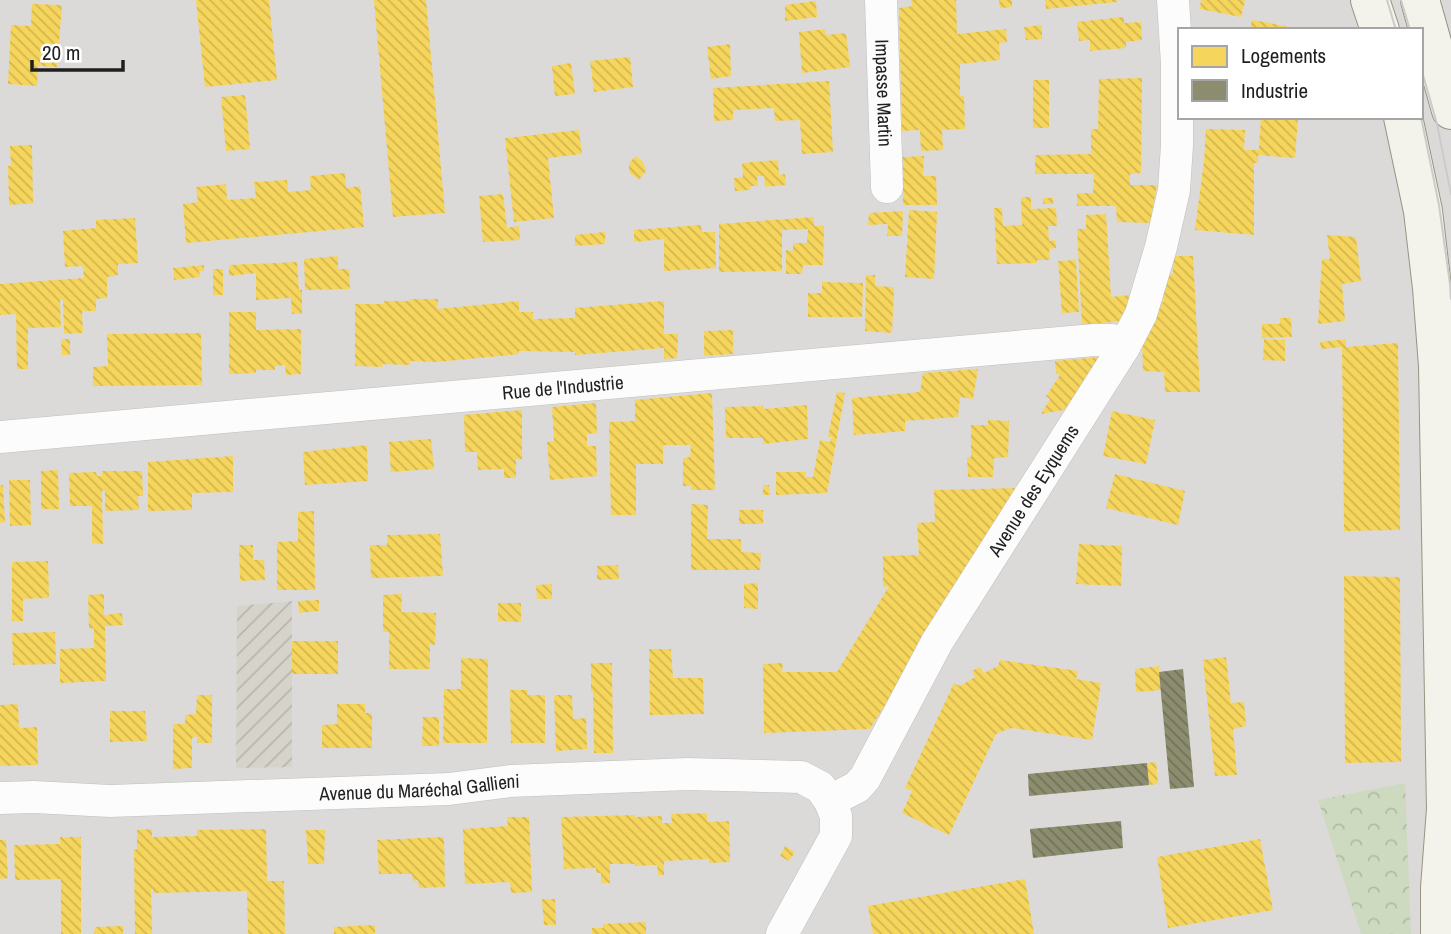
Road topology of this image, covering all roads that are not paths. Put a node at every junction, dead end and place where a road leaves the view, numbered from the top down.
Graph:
1 (881, 0) edge
2 (1173, 0) edge
3 (1370, 0) edge
4 (1420, 0) edge
5 (1379, 28) edge
6 (1451, 110) edge
7 (1403, 119) edge
8 (887, 187) dead end
9 (1124, 347) junction
10 (0, 437) edge
11 (0, 798) edge
12 (830, 801) junction
13 (782, 934) edge
14 (1440, 934) edge

1 - 8 street, Impasse Martin
2 - 9 street, Avenue des Eyquems
3 - 5 main road
4 - 6 main road
7 - 14 main road
9 - 10 street, Rue de l'Industrie
9 - 12 street, Avenue des Eyquems
11 - 12 street, Avenue du Maréchal Gallieni
12 - 13 street

